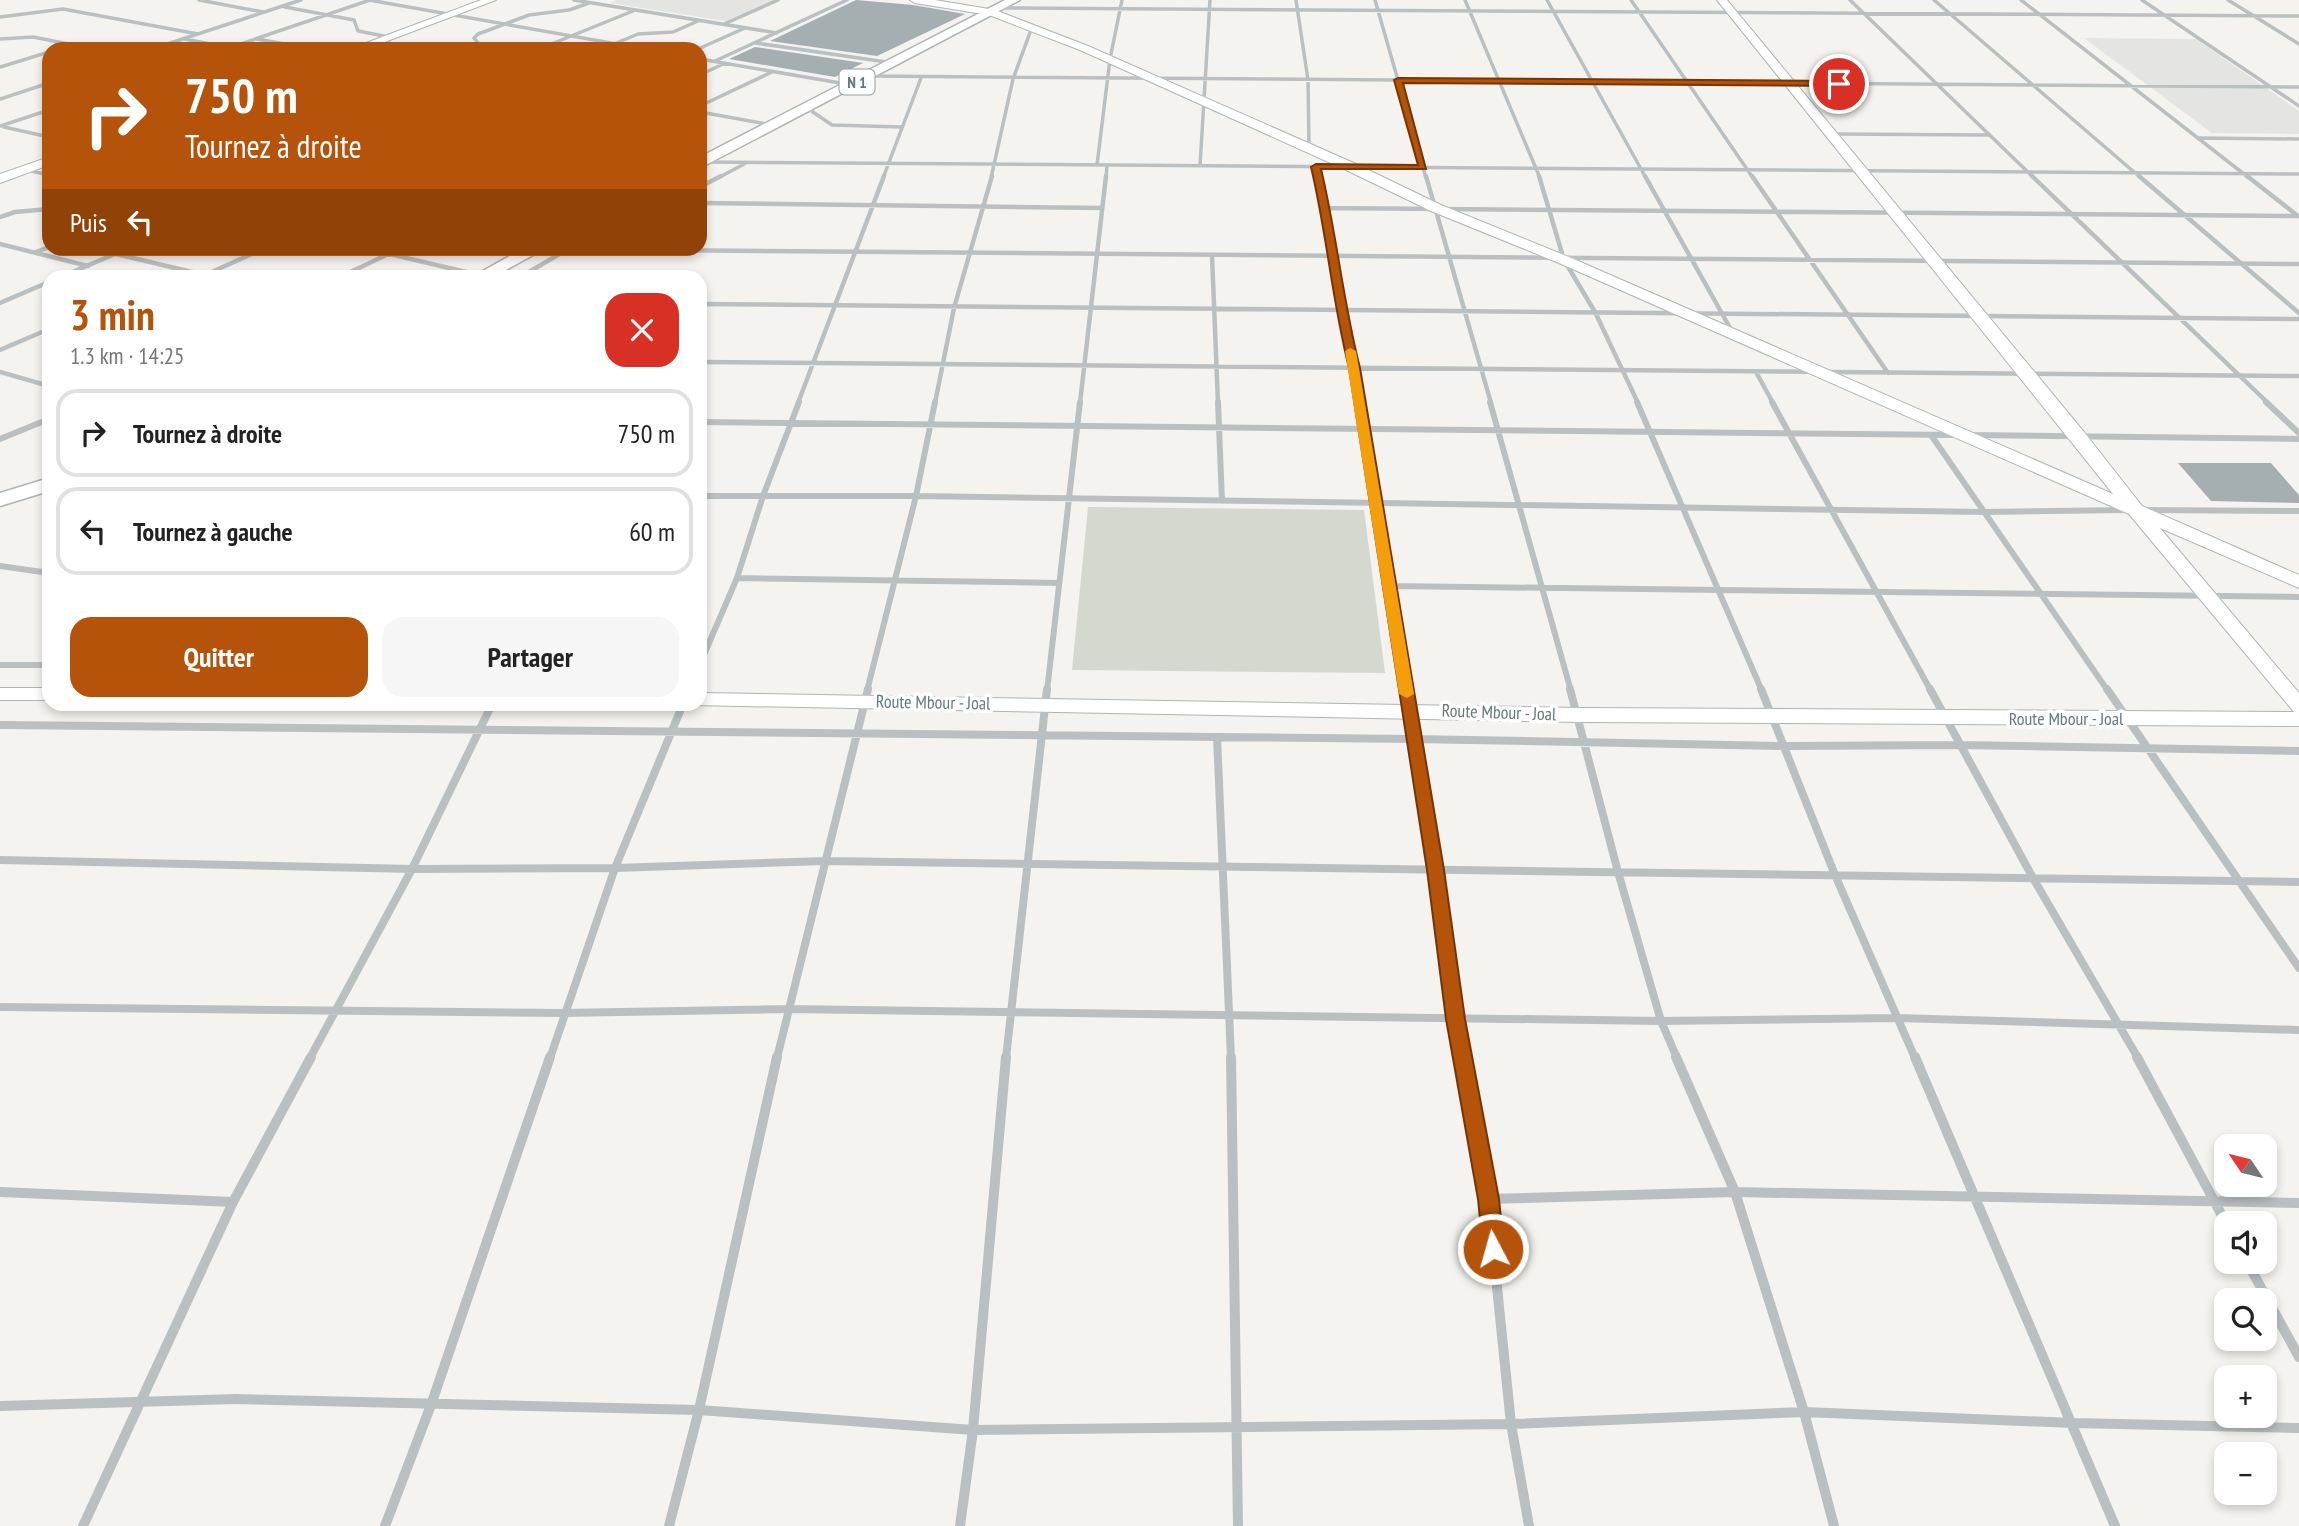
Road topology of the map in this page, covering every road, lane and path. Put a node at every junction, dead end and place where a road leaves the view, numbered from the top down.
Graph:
1 (68, 0) edge
2 (199, 0) edge
3 (222, 0) edge
4 (301, 0) edge
5 (370, 0) edge
6 (488, 0) edge
7 (574, 0) edge
8 (614, 0) edge
9 (778, 0) edge
10 (847, 0) edge
11 (915, 0) edge
12 (1014, 0) edge
13 (1122, 0) edge
14 (1210, 0) edge
15 (1296, 0) edge
16 (1375, 0) edge
17 (1465, 0) edge
18 (1547, 0) edge
19 (1631, 0) edge
20 (1722, 0) edge
21 (1850, 0) edge
22 (1934, 0) edge
23 (2021, 0) edge
24 (2141, 0) edge
25 (2228, 0) edge
26 (213, 3) junction
27 (591, 3) junction
28 (603, 5) junction
29 (282, 6) junction
30 (63, 9) junction
31 (635, 10) junction
32 (995, 10) junction
33 (1120, 10) junction
34 (1210, 10) junction
35 (1297, 11) junction
36 (264, 12) junction
37 (1378, 12) junction
38 (1470, 12) junction
39 (1554, 12) junction
40 (1640, 13) junction
41 (1733, 13) junction
42 (1864, 14) junction
43 (1951, 14) junction
44 (326, 15) junction
45 (449, 15) junction
46 (2040, 15) junction
47 (2165, 16) junction
48 (2254, 16) junction
49 (2299, 16) edge
50 (0, 17) edge
51 (700, 20) junction
52 (505, 24) junction
53 (723, 24) junction
54 (1032, 27) junction
55 (746, 28) junction
56 (776, 33) junction
57 (198, 34) junction
58 (571, 36) junction
59 (184, 38) junction
60 (0, 39) edge
61 (256, 39) junction
62 (383, 39) junction
63 (61, 42) edge
64 (172, 42) edge
65 (202, 42) edge
66 (247, 42) edge
67 (273, 42) edge
68 (375, 42) edge
69 (394, 42) edge
70 (478, 42) edge
71 (556, 42) edge
72 (604, 42) edge
73 (620, 42) edge
74 (755, 43) junction
75 (2299, 44) edge
76 (707, 45) edge
77 (42, 54) edge
78 (707, 59) edge
79 (1110, 59) junction
80 (715, 61) junction
81 (726, 63) junction
82 (894, 63) junction
83 (0, 67) edge
84 (773, 71) junction
85 (707, 72) edge
86 (869, 76) junction
87 (921, 78) junction
88 (1013, 79) junction
89 (1108, 79) junction
90 (1153, 79) junction
91 (1205, 79) junction
92 (1308, 80) junction
93 (1398, 80) junction
94 (1500, 81) junction
95 (1593, 82) junction
96 (1688, 83) junction
97 (1790, 83) junction
98 (42, 85) edge
99 (852, 85) junction
100 (1937, 85) junction
101 (2035, 85) junction
102 (2132, 86) junction
103 (2271, 87) junction
104 (2299, 87) edge
105 (0, 99) edge
106 (1202, 100) junction
107 (707, 102) edge
108 (2299, 106) edge
109 (807, 108) junction
110 (42, 112) edge
111 (707, 113) edge
112 (773, 125) junction
113 (0, 126) edge
114 (901, 127) junction
115 (1832, 134) junction
116 (42, 135) edge
117 (1990, 135) junction
118 (2198, 138) junction
119 (2299, 138) edge
120 (1309, 148) junction
121 (707, 160) edge
122 (748, 162) junction
123 (707, 163) edge
124 (887, 163) junction
125 (42, 164) edge
126 (995, 164) junction
127 (1097, 165) junction
128 (1107, 165) junction
129 (1200, 166) junction
130 (1316, 167) junction
131 (1352, 167) junction
132 (1423, 167) junction
133 (1537, 168) junction
134 (1642, 169) junction
135 (25, 170) junction
136 (1749, 170) junction
137 (1862, 171) junction
138 (2028, 172) junction
139 (2137, 173) junction
140 (42, 174) edge
141 (2244, 174) junction
142 (2299, 174) edge
143 (0, 179) edge
144 (707, 183) edge
145 (707, 203) edge
146 (872, 206) junction
147 (982, 206) junction
148 (1102, 208) junction
149 (1326, 208) junction
150 (1436, 208) junction
151 (42, 210) edge
152 (1550, 211) junction
153 (1666, 211) junction
154 (1777, 212) junction
155 (1896, 213) junction
156 (2072, 214) junction
157 (2186, 215) junction
158 (2299, 216) edge
159 (0, 217) edge
160 (0, 244) edge
161 (42, 250) edge
162 (707, 251) edge
163 (35, 252) junction
164 (853, 253) junction
165 (42, 254) edge
166 (969, 254) junction
167 (1097, 254) junction
168 (50, 256) edge
169 (111, 256) edge
170 (124, 256) edge
171 (248, 256) edge
172 (384, 256) edge
173 (397, 256) edge
174 (523, 256) edge
175 (556, 256) edge
176 (1212, 256) junction
177 (1331, 257) junction
178 (1447, 258) junction
179 (1810, 259) junction
180 (1564, 260) junction
181 (1693, 260) junction
182 (1935, 260) junction
183 (2122, 262) junction
184 (2241, 263) junction
185 (2299, 264) edge
186 (88, 266) junction
187 (78, 270) edge
188 (182, 270) edge
189 (219, 270) edge
190 (355, 270) edge
191 (457, 270) edge
192 (495, 270) edge
193 (532, 270) edge
194 (42, 285) edge
195 (0, 303) edge
196 (707, 304) edge
197 (832, 306) junction
198 (954, 308) junction
199 (1090, 309) junction
200 (1214, 310) junction
201 (1340, 312) junction
202 (1465, 312) junction
203 (1595, 312) junction
204 (2299, 313) edge
205 (1685, 314) junction
206 (1724, 315) junction
207 (1849, 315) junction
208 (1982, 318) junction
209 (2179, 318) junction
210 (2299, 319) edge
211 (42, 332) edge
212 (1735, 336) junction
213 (0, 350) edge
214 (707, 362) edge
215 (814, 363) junction
216 (945, 365) junction
217 (1084, 366) junction
218 (1215, 366) junction
219 (1355, 368) junction
220 (1481, 369) junction
221 (1624, 370) junction
222 (0, 372) edge
223 (1756, 372) junction
224 (1816, 372) junction
225 (1888, 373) junction
226 (2027, 374) junction
227 (2239, 376) junction
228 (2299, 376) edge
229 (42, 384) edge
230 (42, 422) edge
231 (707, 422) edge
232 (790, 424) junction
233 (930, 425) junction
234 (1077, 426) junction
235 (1217, 428) junction
236 (1364, 429) junction
237 (1499, 430) junction
238 (1651, 432) junction
239 (1789, 433) junction
240 (2299, 433) edge
241 (1931, 435) junction
242 (1963, 435) junction
243 (2078, 436) junction
244 (0, 439) edge
245 (2299, 439) edge
246 (42, 487) edge
247 (707, 496) edge
248 (763, 496) junction
249 (916, 496) junction
250 (1068, 499) junction
251 (0, 500) edge
252 (1222, 501) junction
253 (1377, 505) junction
254 (1521, 507) junction
255 (1684, 509) junction
256 (1832, 510) junction
257 (2134, 510) junction
258 (2299, 511) edge
259 (1984, 512) junction
260 (0, 566) edge
261 (42, 572) edge
262 (737, 578) junction
263 (894, 581) junction
264 (2299, 582) edge
265 (1059, 583) junction
266 (1390, 586) junction
267 (1544, 587) junction
268 (1719, 590) junction
269 (1876, 592) junction
270 (2042, 595) junction
271 (2210, 597) junction
272 (2299, 597) edge
273 (707, 648) edge
274 (0, 665) edge
275 (42, 665) edge
276 (0, 694) edge
277 (42, 694) edge
278 (707, 700) edge
279 (864, 701) junction
280 (1045, 704) junction
281 (2299, 707) edge
282 (1409, 710) junction
283 (489, 711) edge
284 (680, 711) edge
285 (1579, 715) junction
286 (1773, 716) junction
287 (2125, 717) junction
288 (1946, 719) junction
289 (2299, 719) edge
290 (0, 725) edge
291 (481, 729) junction
292 (673, 731) junction
293 (856, 733) junction
294 (1042, 735) junction
295 (1217, 737) junction
296 (1414, 739) junction
297 (1586, 743) junction
298 (1960, 745) junction
299 (1785, 746) junction
300 (2147, 748) junction
301 (2299, 751) edge
302 (0, 860) edge
303 (825, 861) junction
304 (1027, 864) junction
305 (1225, 866) junction
306 (615, 868) junction
307 (412, 869) junction
308 (1435, 870) junction
309 (1618, 872) junction
310 (1835, 876) junction
311 (2033, 878) junction
312 (2238, 881) junction
313 (2299, 882) edge
314 (2299, 968) edge
315 (0, 1007) edge
316 (788, 1009) junction
317 (336, 1010) junction
318 (1010, 1012) junction
319 (563, 1013) junction
320 (1230, 1015) junction
321 (1898, 1018) junction
322 (1455, 1019) junction
323 (1661, 1021) junction
324 (2121, 1026) junction
325 (2299, 1030) edge
326 (0, 1192) edge
327 (1735, 1192) junction
328 (1488, 1199) junction
329 (1977, 1199) junction
330 (233, 1202) junction
331 (2215, 1202) junction
332 (2299, 1203) edge
333 (2220, 1211) edge
334 (2254, 1274) edge
335 (2299, 1357) edge
336 (142, 1402) junction
337 (431, 1405) junction
338 (0, 1406) edge
339 (699, 1410) junction
340 (1804, 1412) junction
341 (2073, 1423) junction
342 (1511, 1424) junction
343 (1235, 1425) junction
344 (2299, 1428) edge
345 (973, 1430) junction
346 (83, 1526) edge
347 (385, 1526) edge
348 (669, 1526) edge
349 (960, 1526) edge
350 (1238, 1526) edge
351 (1529, 1526) edge
352 (1835, 1526) edge
353 (2115, 1526) edge

1 - 30 street
2 - 26 street
3 - 26 street
4 - 29 street
5 - 44 street
5 - 45 street
6 - 45 main road
7 - 27 street
8 - 28 street
9 - 53 street
10 - 56 street
11 - 32 main road
12 - 32 highway, N 1
13 - 33 street
14 - 34 street
15 - 35 street
16 - 37 street
17 - 38 street
18 - 39 street
19 - 40 street
20 - 41 main road
21 - 42 street
22 - 43 street
23 - 46 street
24 - 47 street
25 - 48 street
26 - 36 street
27 - 28 street
27 - 52 street
28 - 31 street
29 - 36 street
29 - 44 street
30 - 50 street
30 - 57 street
31 - 51 street
31 - 58 street
32 - 33 street
32 - 54 main road
32 - 82 highway, N 1
33 - 34 street
33 - 79 street
34 - 35 street
34 - 91 street
35 - 37 street
35 - 92 street
36 - 57 street
37 - 38 street
37 - 93 street
38 - 39 street
38 - 94 street
39 - 40 street
39 - 95 street
40 - 41 street
40 - 96 street
41 - 42 street
41 - 97 main road
42 - 43 street
42 - 100 street
43 - 46 street
43 - 101 street
44 - 61 street
44 - 62 street
45 - 52 street
45 - 62 main road
46 - 47 street
46 - 102 street
47 - 48 street
47 - 103 street
48 - 49 street
48 - 75 street
51 - 53 street
51 - 73 street
52 - 58 street
52 - 70 street
53 - 55 street
54 - 79 main road
54 - 88 street
55 - 56 street
55 - 76 street
56 - 74 street
57 - 59 street
58 - 71 street
58 - 72 street
59 - 64 street
59 - 65 street
60 - 63 street
61 - 66 street
61 - 67 street
62 - 68 main road
62 - 69 street
74 - 80 street
74 - 82 street
77 - 83 street
78 - 80 street
79 - 89 street
79 - 90 main road
80 - 81 street
81 - 84 street
81 - 85 street
82 - 86 highway, N 1
84 - 99 street
84 - 107 street
86 - 87 street
86 - 99 highway, N 1
87 - 88 street
87 - 114 street
88 - 89 street
88 - 126 street
89 - 90 street
89 - 127 street
90 - 91 street
90 - 106 main road
91 - 92 street
91 - 106 street
92 - 93 street
92 - 120 street
93 - 94 street
93 - 132 street
94 - 95 street
94 - 133 street
95 - 96 street
95 - 134 street
96 - 97 street
96 - 136 street
97 - 100 street
97 - 115 main road
98 - 105 street
99 - 109 highway, N 1
100 - 101 street
100 - 117 street
101 - 102 street
101 - 139 street
102 - 103 street
102 - 118 street
103 - 104 street
103 - 108 street
106 - 120 main road
106 - 129 street
109 - 112 highway, N 1
109 - 114 street
110 - 113 street
111 - 112 street
112 - 121 highway, N 1
113 - 116 street
114 - 124 street
115 - 117 street
115 - 137 main road
117 - 138 street
118 - 119 street
118 - 141 street
120 - 131 main road
122 - 123 street
122 - 124 street
122 - 144 street
124 - 126 street
124 - 146 street
125 - 135 main road
126 - 127 street
126 - 147 street
127 - 128 street
128 - 129 street
128 - 148 street
129 - 130 street
130 - 131 street
130 - 149 street
131 - 132 street
131 - 150 main road
132 - 133 street
132 - 150 street
133 - 134 street
133 - 152 street
134 - 136 street
134 - 153 street
135 - 140 street
135 - 143 main road
136 - 137 street
136 - 154 street
137 - 138 street
137 - 155 main road
138 - 139 street
138 - 156 street
139 - 141 street
139 - 157 street
141 - 142 street
141 - 158 street
145 - 146 street
146 - 147 street
146 - 164 street
147 - 148 street
147 - 166 street
148 - 167 street
149 - 150 street
149 - 177 street
150 - 152 street
150 - 178 street
150 - 180 main road
151 - 159 street
152 - 153 street
152 - 180 street
153 - 154 street
153 - 181 street
154 - 155 street
154 - 179 street
155 - 156 street
155 - 182 main road
156 - 157 street
156 - 183 street
157 - 158 street
157 - 184 street
160 - 163 street
161 - 163 street
162 - 164 street
163 - 165 street
164 - 166 street
164 - 197 street
166 - 167 street
166 - 198 street
167 - 176 street
167 - 199 street
168 - 186 street
169 - 186 street
170 - 188 street
171 - 189 street
172 - 190 street
173 - 191 street
174 - 192 highway
175 - 193 street
176 - 177 street
176 - 200 street
177 - 178 street
177 - 201 street
178 - 180 street
178 - 202 street
179 - 181 street
179 - 182 street
179 - 207 street
180 - 181 street
180 - 203 street
180 - 205 main road
181 - 206 street
182 - 183 street
182 - 208 main road
183 - 184 street
183 - 209 street
184 - 185 street
184 - 204 street
186 - 187 street
194 - 195 street
196 - 197 street
197 - 198 street
197 - 215 street
198 - 199 street
198 - 216 street
199 - 200 street
199 - 217 street
200 - 201 street
200 - 218 street
201 - 202 street
201 - 219 street
202 - 203 street
202 - 220 street
203 - 205 street
203 - 221 street
205 - 206 street
205 - 212 main road
206 - 207 street
206 - 212 street
207 - 208 street
207 - 225 street
208 - 209 street
208 - 226 main road
209 - 210 street
209 - 227 street
211 - 213 street
212 - 224 main road
214 - 215 street
215 - 216 street
215 - 232 street
216 - 217 street
216 - 233 street
217 - 218 street
217 - 234 street
218 - 219 street
218 - 235 street
219 - 220 street
219 - 236 street
220 - 221 street
220 - 237 street
221 - 223 street
221 - 238 street
222 - 229 street
223 - 224 street
223 - 239 street
224 - 225 street
224 - 242 main road
225 - 226 street
226 - 227 street
226 - 243 main road
227 - 228 street
227 - 240 street
230 - 244 street
231 - 232 street
232 - 233 street
232 - 248 street
233 - 234 street
233 - 249 street
234 - 235 street
234 - 250 street
235 - 236 street
235 - 252 street
236 - 237 street
236 - 253 street
237 - 238 street
237 - 254 street
238 - 239 street
238 - 255 street
239 - 241 street
239 - 256 street
241 - 242 street
241 - 259 street
242 - 243 street
242 - 257 main road
243 - 245 street
243 - 257 main road
246 - 251 highway
247 - 248 street
248 - 249 street
248 - 262 street
249 - 250 street
249 - 263 street
250 - 252 street
250 - 265 street
252 - 253 street
253 - 254 street
253 - 266 street
254 - 255 street
254 - 267 street
255 - 256 street
255 - 268 street
256 - 259 street
256 - 269 street
257 - 258 street
257 - 259 street
257 - 264 main road
257 - 271 main road
259 - 270 street
260 - 261 street
262 - 263 street
262 - 273 street
263 - 265 street
263 - 279 street
265 - 280 street
266 - 267 street
266 - 282 street
267 - 268 street
267 - 285 street
268 - 269 street
268 - 286 street
269 - 270 street
269 - 288 street
270 - 271 street
270 - 287 street
271 - 272 street
271 - 281 main road
274 - 275 street
276 - 277 main road
278 - 279 main road, Route Mbour - Joal
279 - 280 main road, Route Mbour - Joal
279 - 293 street
280 - 282 main road, Route Mbour - Joal
280 - 294 street
282 - 285 main road, Route Mbour - Joal
282 - 296 street
283 - 291 street
284 - 292 street
285 - 286 main road, Route Mbour - Joal
285 - 297 street
286 - 288 main road, Route Mbour - Joal
286 - 299 street
287 - 288 main road, Route Mbour - Joal
287 - 289 main road, Route Mbour - Joal
287 - 300 street
288 - 298 street
290 - 291 street
291 - 292 street
291 - 307 street
292 - 293 street
292 - 306 street
293 - 294 street
293 - 303 street
294 - 295 street
294 - 304 street
295 - 296 street
295 - 305 street
296 - 297 street
296 - 308 street
297 - 299 street
297 - 309 street
298 - 299 street
298 - 300 street
298 - 311 street
299 - 310 street
300 - 301 street
300 - 312 street
302 - 307 street
303 - 304 street
303 - 306 street
303 - 316 street
304 - 305 street
304 - 318 street
305 - 308 street
305 - 320 street
306 - 307 street
306 - 319 street
307 - 317 street
308 - 309 street
308 - 322 street
309 - 310 street
309 - 323 street
310 - 311 street
310 - 321 street
311 - 312 street
311 - 324 street
312 - 313 street
312 - 314 street
315 - 317 street
316 - 318 street
316 - 319 street
316 - 339 street
317 - 319 street
317 - 330 street
318 - 320 street
318 - 345 street
319 - 337 street
320 - 322 street
320 - 343 street
321 - 323 street
321 - 324 street
321 - 329 street
322 - 323 street
322 - 328 street
323 - 327 street
324 - 325 street
324 - 331 street
326 - 330 street
327 - 328 street
327 - 329 street
327 - 340 street
328 - 342 street
329 - 331 street
329 - 341 street
330 - 336 street
331 - 332 street
331 - 333 street
334 - 335 street
336 - 337 street
336 - 338 street
336 - 346 street
337 - 339 street
337 - 347 street
339 - 345 street
339 - 348 street
340 - 341 street
340 - 342 street
340 - 352 street
341 - 344 street
341 - 353 street
342 - 343 street
342 - 351 street
343 - 345 street
343 - 350 street
345 - 349 street

